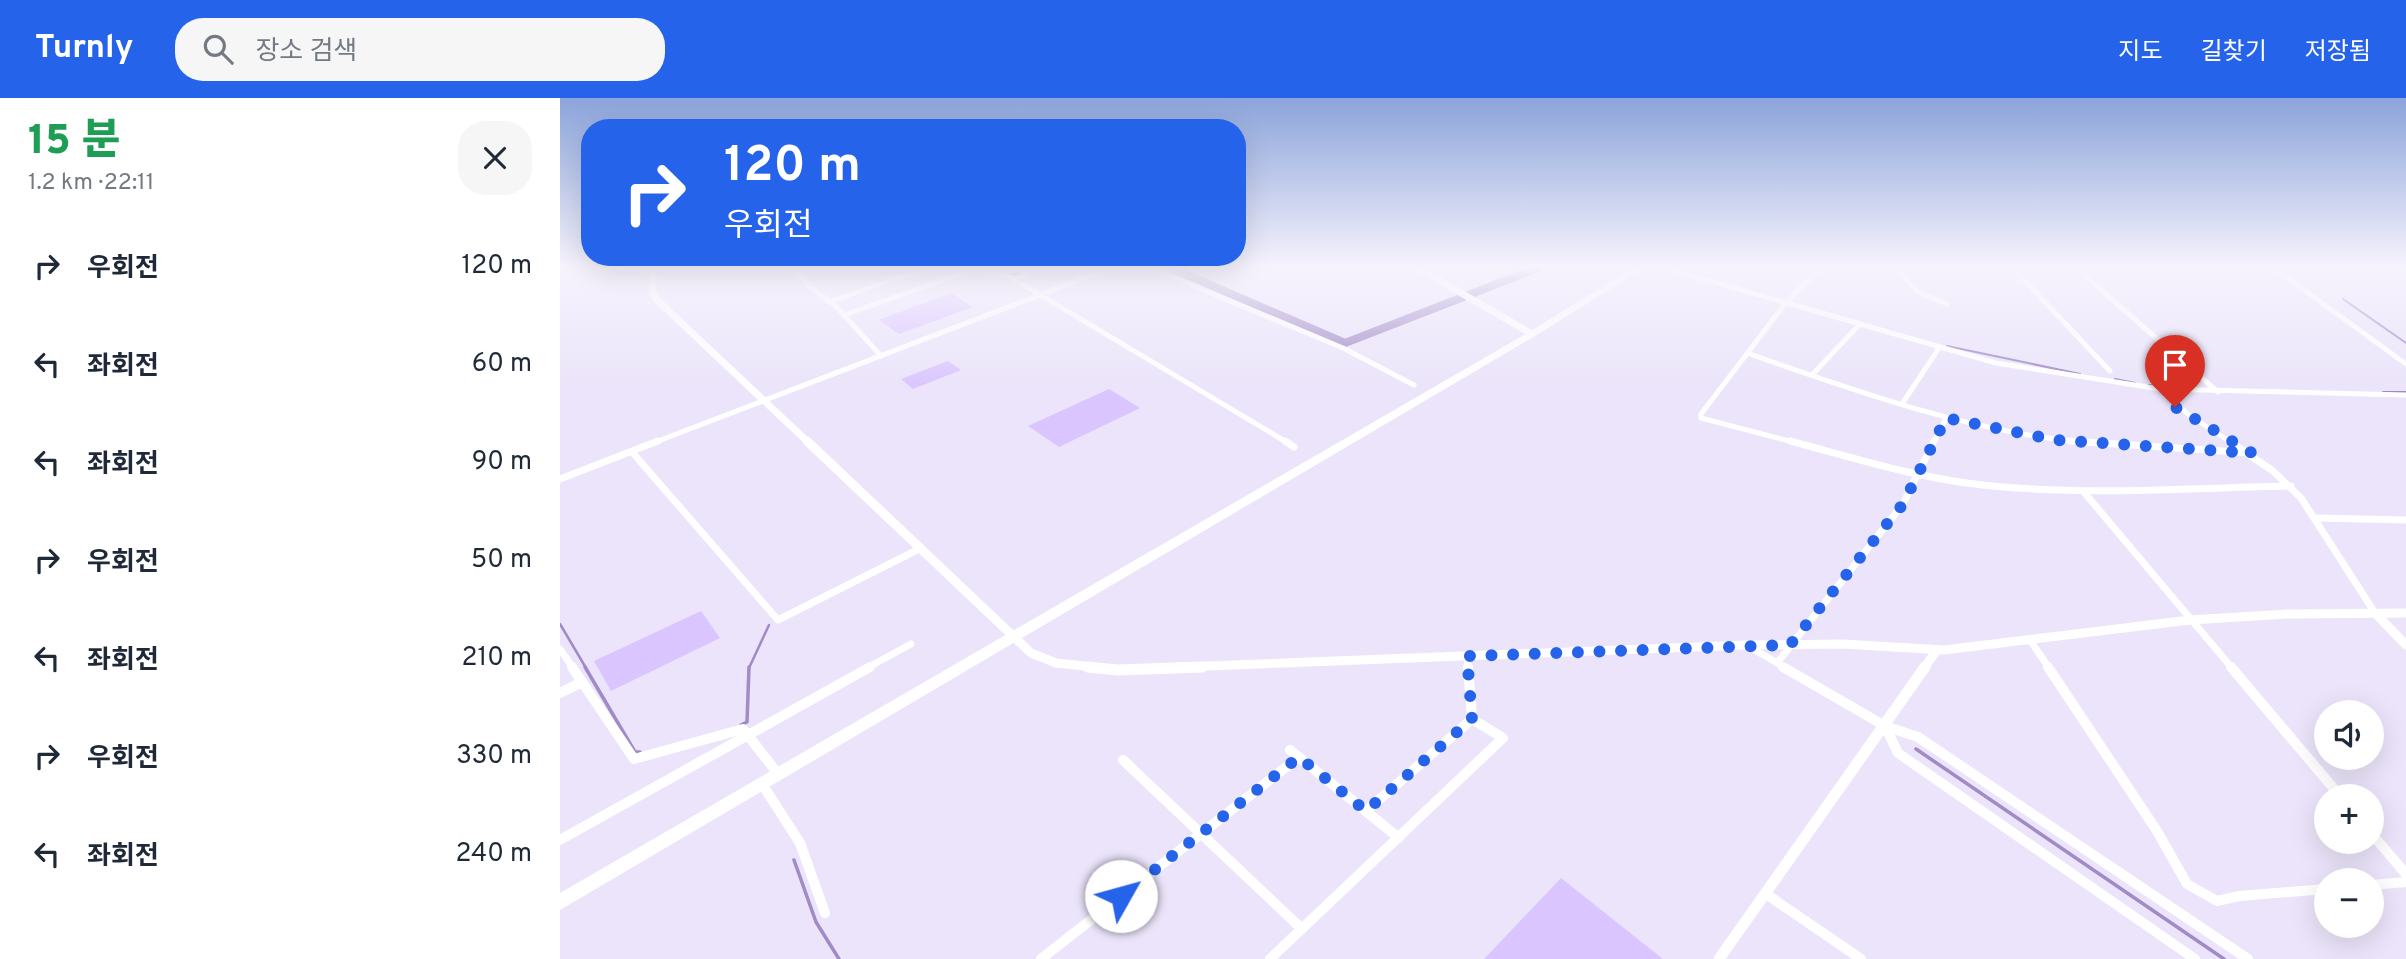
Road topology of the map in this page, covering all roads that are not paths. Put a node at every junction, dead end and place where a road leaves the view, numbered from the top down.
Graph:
1 (666, 308) edge
2 (836, 308) edge
3 (866, 308) edge
4 (1007, 308) edge
5 (1060, 308) edge
6 (1247, 308) edge
7 (1484, 308) edge
8 (1574, 308) edge
9 (1782, 308) edge
10 (1795, 308) edge
11 (2051, 308) edge
12 (2122, 308) edge
13 (2329, 308) edge
14 (844, 316) junction
15 (1858, 326) junction
16 (1532, 334) junction
17 (1939, 348) junction
18 (1748, 353) junction
19 (881, 356) junction
20 (2406, 364) edge
21 (2110, 371) dead end
22 (1812, 375) junction
23 (1414, 384) dead end
24 (2160, 389) junction
25 (2218, 393) junction
26 (2406, 395) edge
27 (763, 401) junction
28 (1902, 404) junction
29 (1946, 418) junction
30 (1294, 447) dead end
31 (632, 452) junction
32 (2252, 453) junction
33 (1918, 475) junction
34 (560, 479) edge
35 (2291, 486) junction
36 (2083, 491) junction
37 (2316, 518) junction
38 (2406, 520) edge
39 (921, 548) junction
40 (2375, 613) junction
41 (2406, 613) edge
42 (2190, 620) junction
43 (1014, 637) junction
44 (2030, 640) junction
45 (911, 644) dead end
46 (1746, 645) junction
47 (1790, 645) junction
48 (2406, 645) edge
49 (560, 649) edge
50 (1937, 650) junction
51 (1467, 656) junction
52 (1777, 663) junction
53 (582, 682) junction
54 (560, 693) edge
55 (1472, 719) junction
56 (1885, 726) junction
57 (747, 735) junction
58 (1123, 760) dead end
59 (778, 774) junction
60 (762, 784) junction
61 (2330, 784) edge
62 (1366, 811) junction
63 (1200, 833) junction
64 (1399, 838) junction
65 (560, 840) edge
66 (2384, 848) edge
67 (2406, 874) edge
68 (2406, 883) edge
69 (2384, 884) edge
70 (2314, 890) edge
71 (1766, 894) junction
72 (560, 902) edge
73 (825, 913) dead end
74 (1302, 929) junction
75 (1041, 959) edge
76 (1270, 959) edge
77 (1719, 959) edge
78 (1861, 959) edge
79 (2195, 959) edge
80 (2248, 959) edge

1 - 27 street
2 - 14 street
3 - 14 street
4 - 19 street
5 - 30 street
6 - 23 street
7 - 16 street
8 - 16 highway
9 - 18 street
10 - 15 street
11 - 21 street
12 - 25 street
13 - 20 street
14 - 19 street
15 - 17 street
15 - 22 street
16 - 43 highway
17 - 24 street
17 - 28 street
18 - 22 street
18 - 33 street
19 - 27 street
22 - 28 street
24 - 25 street
24 - 32 street
25 - 26 street
27 - 31 street
27 - 39 street
28 - 29 street
29 - 32 street
29 - 33 street
31 - 34 street
31 - 39 street
32 - 35 street
33 - 36 street
33 - 47 street
35 - 36 street
35 - 37 street
36 - 42 street
37 - 38 street
37 - 40 street
39 - 43 street
40 - 41 street
40 - 42 street
40 - 48 street
42 - 44 street
42 - 61 street
43 - 51 street
43 - 59 highway
44 - 50 street
44 - 70 street
45 - 57 street
46 - 47 street
46 - 51 street
46 - 52 street
47 - 50 street
47 - 52 street
49 - 53 street
50 - 56 street
51 - 55 street
52 - 56 street
53 - 54 street
53 - 57 street
55 - 62 street
55 - 64 street
56 - 71 street
56 - 79 street
56 - 80 street
57 - 59 street
57 - 65 street
58 - 63 street
59 - 60 highway
60 - 72 highway
60 - 73 street
62 - 63 street
62 - 64 street
63 - 74 street
63 - 75 street
64 - 74 street
66 - 67 street
68 - 69 street
71 - 77 street
71 - 78 street
74 - 76 street

